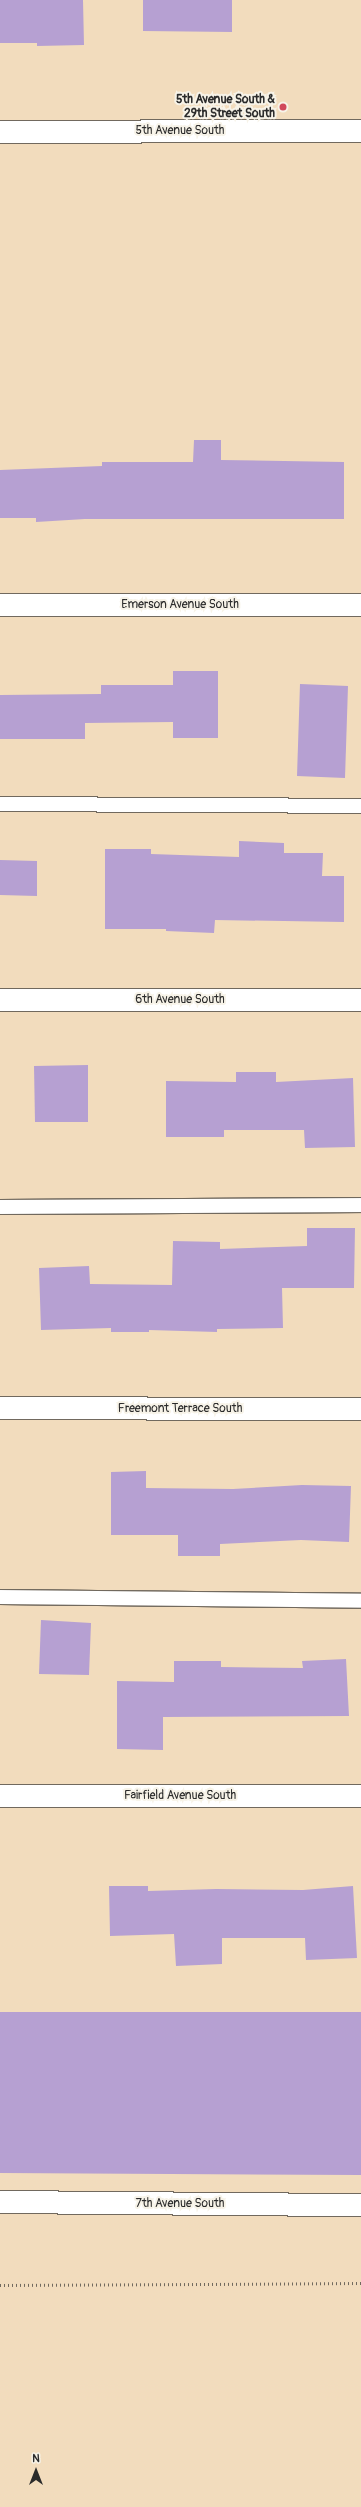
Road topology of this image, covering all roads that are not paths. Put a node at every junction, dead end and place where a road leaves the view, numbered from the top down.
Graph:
1 (361, 131) edge
2 (0, 132) edge
3 (0, 605) edge
4 (361, 605) edge
5 (0, 804) edge
6 (361, 806) edge
7 (0, 1000) edge
8 (361, 1000) edge
9 (361, 1205) edge
10 (0, 1207) edge
11 (0, 1408) edge
12 (361, 1409) edge
13 (0, 1597) edge
14 (361, 1601) edge
15 (0, 1796) edge
16 (361, 1796) edge
17 (0, 2202) edge
18 (361, 2205) edge

1 - 2 street, 5th Avenue South
3 - 4 street, Emerson Avenue South
5 - 6 lane
7 - 8 street, 6th Avenue South
9 - 10 lane
11 - 12 street, Freemont Terrace South
13 - 14 lane
15 - 16 street, Fairfield Avenue South
17 - 18 street, 7th Avenue South

